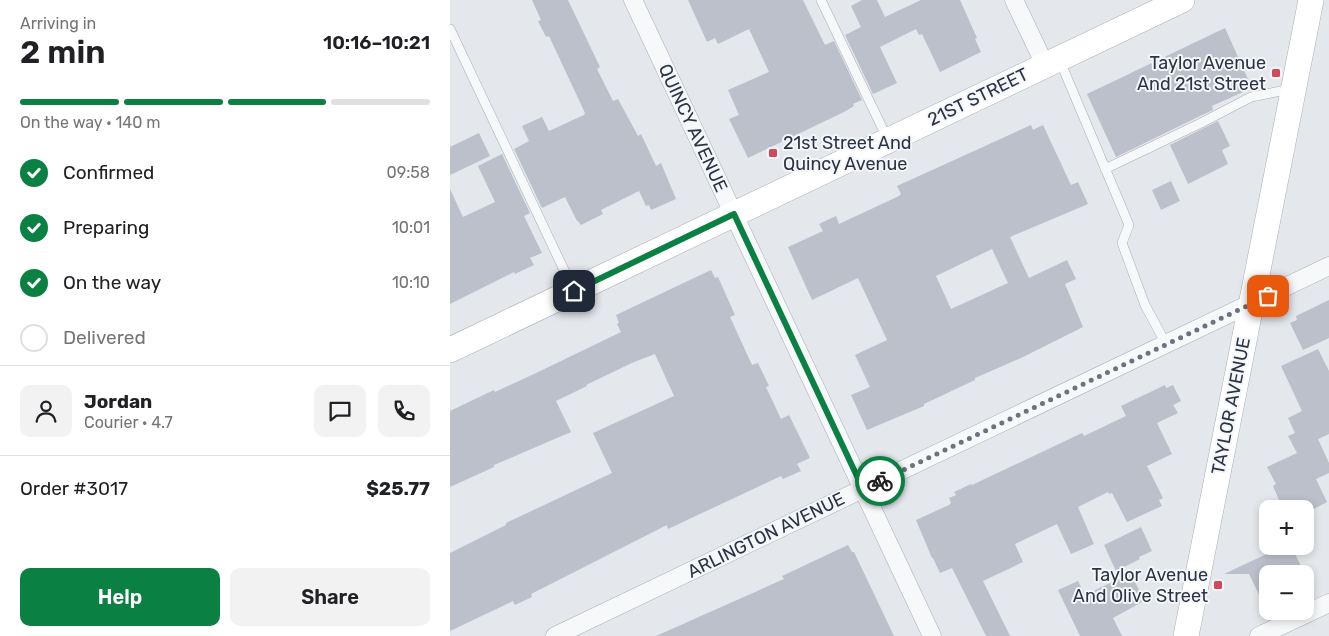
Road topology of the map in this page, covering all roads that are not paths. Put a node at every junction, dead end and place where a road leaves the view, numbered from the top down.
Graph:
1 (633, 0) edge
2 (821, 0) edge
3 (1014, 0) edge
4 (1182, 0) edge
5 (1311, 0) edge
6 (450, 29) edge
7 (1052, 62) junction
8 (1294, 89) junction
9 (888, 141) junction
10 (1105, 169) junction
11 (734, 214) junction
12 (1329, 266) edge
13 (574, 291) junction
14 (1251, 303) junction
15 (1166, 344) junction
16 (450, 350) edge
17 (863, 489) junction
18 (1329, 603) edge
19 (555, 636) edge
20 (932, 636) edge
21 (1186, 636) edge
22 (1259, 636) edge

1 - 11 street, QUINCY AVENUE
2 - 9 lane
3 - 7 street
4 - 7 street, 21ST STREET
5 - 8 street, TAYLOR AVENUE
6 - 13 lane
7 - 9 street, 21ST STREET
7 - 10 lane
8 - 10 lane
8 - 14 street, TAYLOR AVENUE
9 - 11 street, 21ST STREET
10 - 15 lane
11 - 13 street, 21ST STREET
11 - 17 street, QUINCY AVENUE
12 - 14 street, ARLINGTON AVENUE
13 - 16 street, 21ST STREET
14 - 15 street, ARLINGTON AVENUE
14 - 21 street, TAYLOR AVENUE
15 - 17 street, ARLINGTON AVENUE
17 - 19 street, ARLINGTON AVENUE
17 - 20 street, QUINCY AVENUE
18 - 22 street

